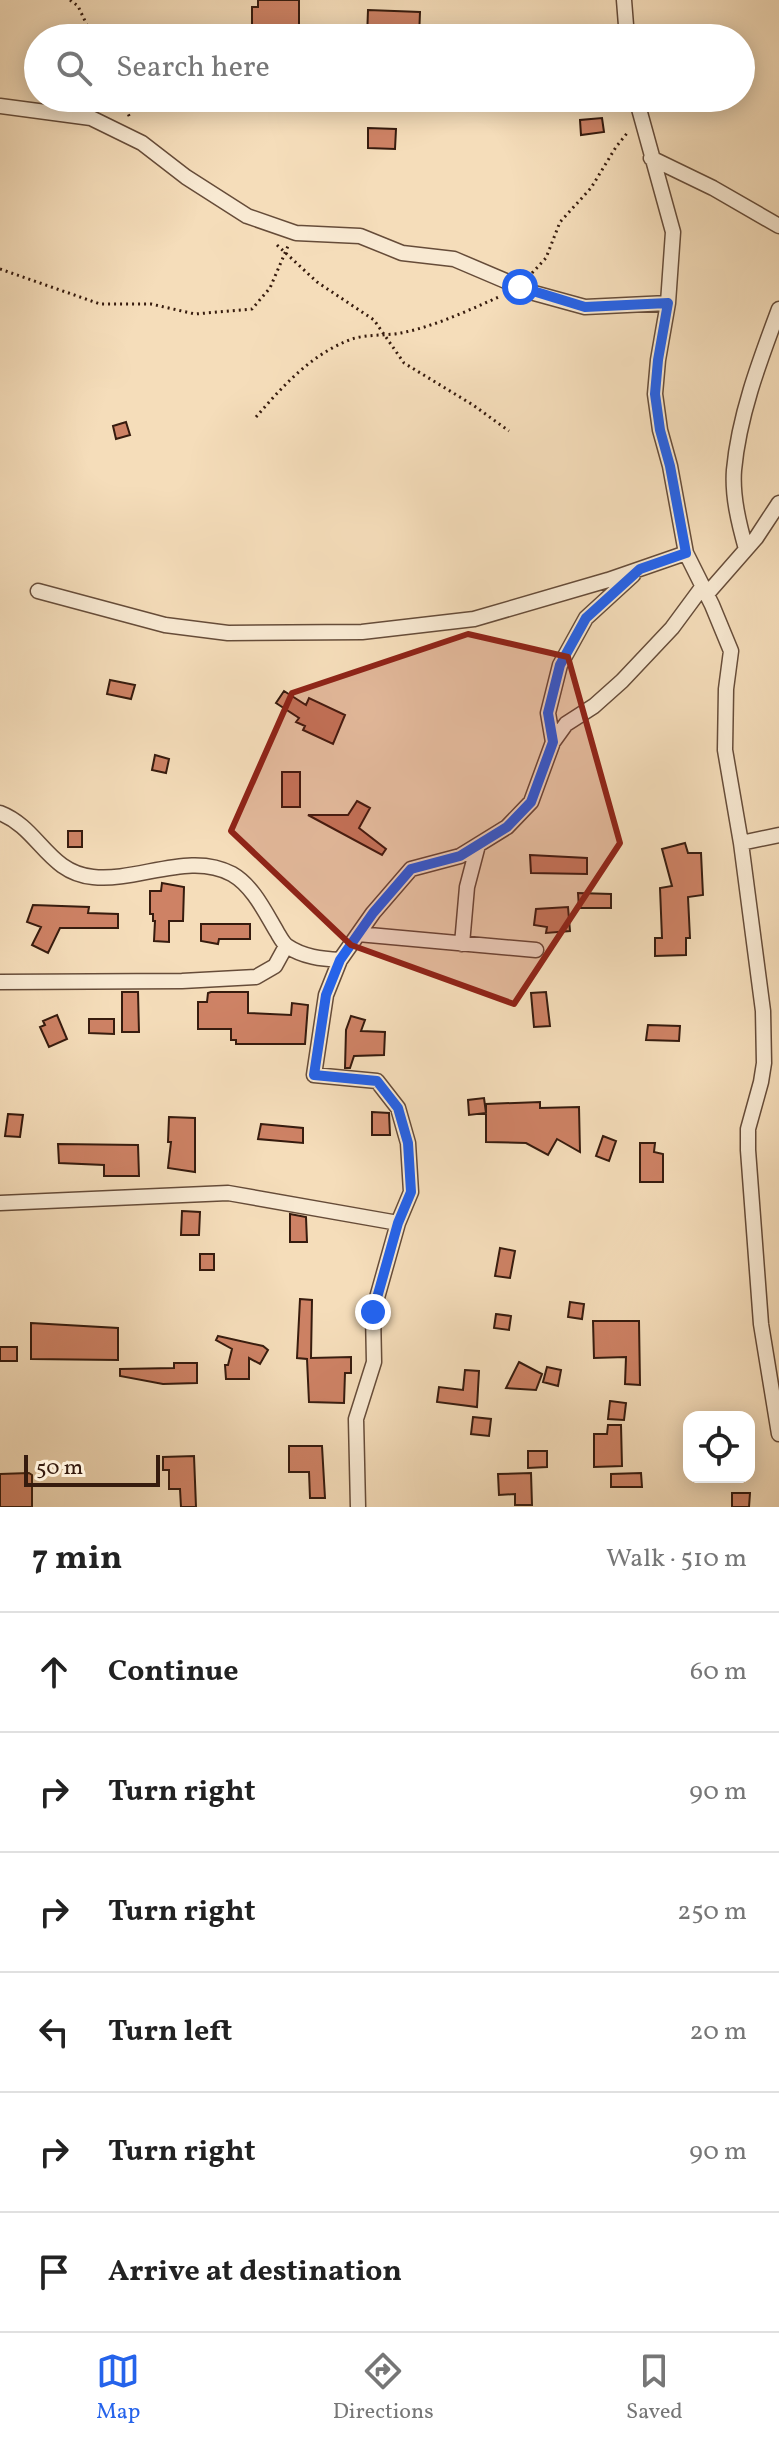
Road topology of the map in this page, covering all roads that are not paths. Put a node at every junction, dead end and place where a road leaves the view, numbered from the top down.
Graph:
1 (624, 0) edge
2 (626, 24) edge
3 (0, 106) edge
4 (24, 109) edge
5 (46, 112) edge
6 (640, 112) edge
7 (651, 158) junction
8 (779, 226) edge
9 (668, 303) junction
10 (779, 309) edge
11 (779, 503) edge
12 (746, 549) junction
13 (686, 553) junction
14 (640, 569) junction
15 (705, 590) junction
16 (38, 591) dead end
17 (553, 742) junction
18 (0, 813) edge
19 (779, 835) edge
20 (741, 843) junction
21 (478, 845) junction
22 (358, 934) junction
23 (462, 944) junction
24 (286, 946) junction
25 (536, 950) dead end
26 (340, 960) junction
27 (0, 982) edge
28 (0, 1203) edge
29 (398, 1223) junction
30 (779, 1434) edge
31 (358, 1507) edge

1 - 2 street
3 - 4 street
5 - 9 street
6 - 7 street
7 - 8 street
7 - 9 street
9 - 13 street
10 - 12 street
11 - 12 street
12 - 15 street
13 - 14 street
13 - 15 street
14 - 16 street
14 - 17 street
15 - 17 street
15 - 20 street
17 - 21 street
18 - 24 street
19 - 20 street
20 - 30 street
21 - 22 street
21 - 23 street
22 - 23 street
22 - 26 street
23 - 25 street
24 - 26 street
24 - 27 street
26 - 29 street
28 - 29 street
29 - 31 street

